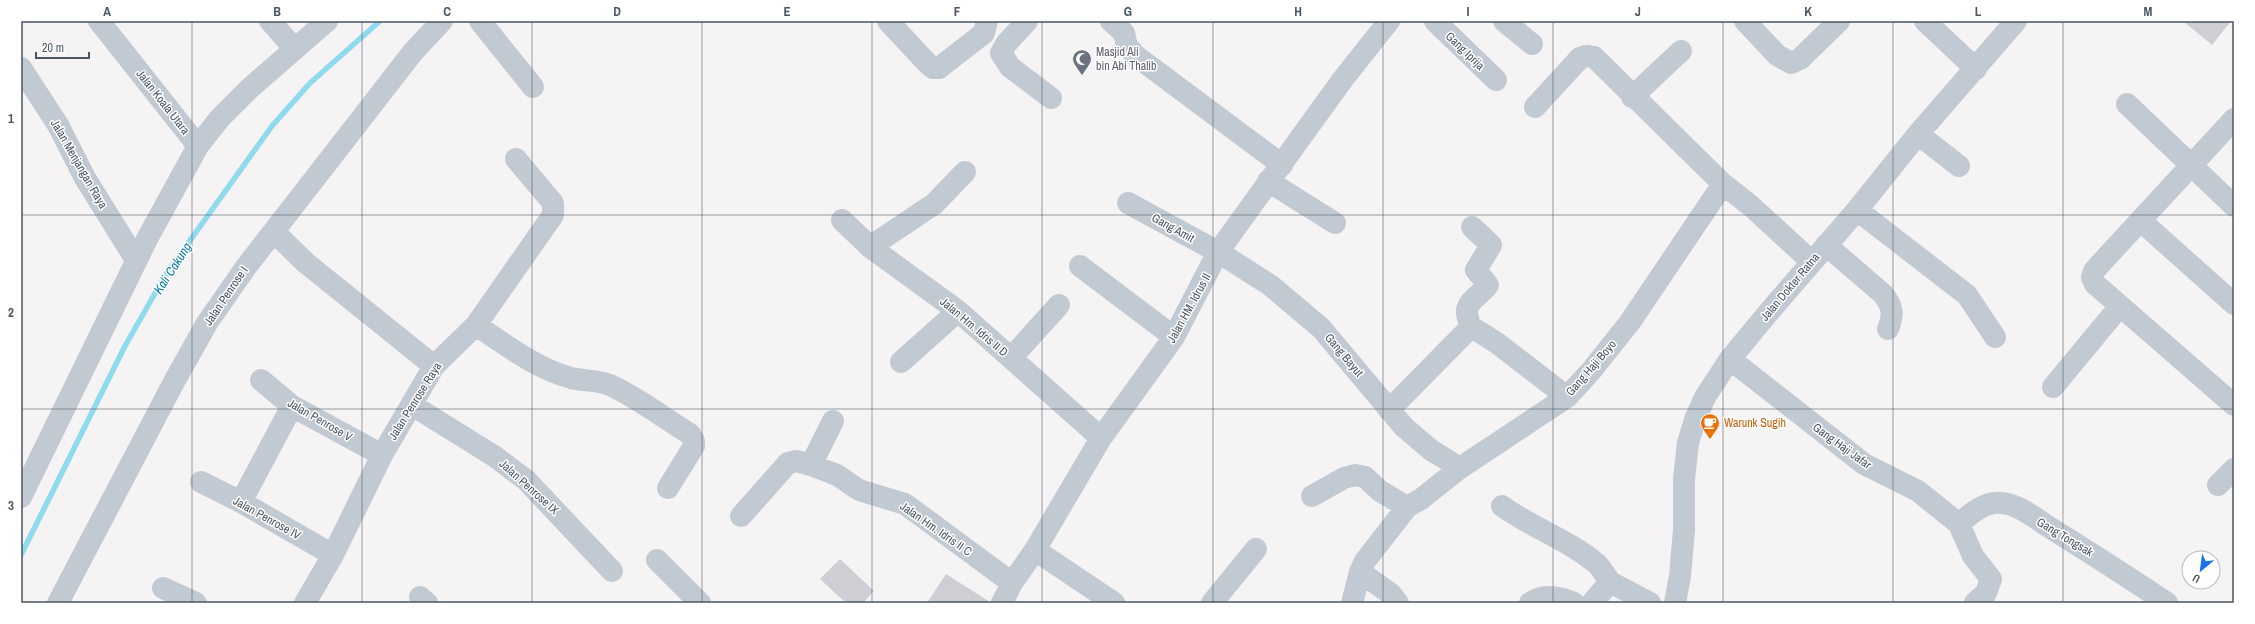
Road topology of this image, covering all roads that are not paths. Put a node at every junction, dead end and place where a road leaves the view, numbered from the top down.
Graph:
1 (99, 21) edge
2 (270, 21) edge
3 (327, 21) edge
4 (442, 21) edge
5 (480, 21) edge
6 (888, 21) edge
7 (986, 21) edge
8 (1026, 21) edge
9 (1111, 21) edge
10 (1389, 21) edge
11 (1435, 21) edge
12 (1504, 21) edge
13 (1744, 21) edge
14 (1839, 21) edge
15 (1925, 21) edge
16 (2006, 25) edge
17 (1532, 44) dead end
18 (294, 48) junction
19 (1681, 51) dead end
20 (21, 68) edge
21 (1976, 69) junction
22 (1496, 80) dead end
23 (533, 87) dead end
24 (1632, 97) junction
25 (1051, 98) dead end
26 (2127, 104) dead end
27 (1535, 107) dead end
28 (2234, 120) edge
29 (1918, 134) junction
30 (198, 146) junction
31 (516, 159) dead end
32 (1959, 166) dead end
33 (2191, 166) junction
34 (965, 172) dead end
35 (1275, 173) junction
36 (1723, 184) junction
37 (1128, 203) dead end
38 (2234, 206) edge
39 (1857, 210) junction
40 (842, 220) dead end
41 (2141, 221) junction
42 (1335, 223) dead end
43 (1472, 227) dead end
44 (274, 232) junction
45 (1826, 245) junction
46 (870, 248) junction
47 (1218, 252) junction
48 (136, 260) junction
49 (1812, 262) junction
50 (1080, 266) dead end
51 (1059, 304) dead end
52 (2234, 304) edge
53 (2120, 306) junction
54 (958, 311) junction
55 (476, 325) junction
56 (1470, 326) junction
57 (1888, 329) dead end
58 (1174, 337) junction
59 (1995, 337) dead end
60 (1011, 358) junction
61 (1730, 360) junction
62 (901, 362) dead end
63 (434, 366) junction
64 (261, 380) dead end
65 (2053, 387) dead end
66 (1567, 397) junction
67 (2233, 402) edge
68 (412, 405) junction
69 (292, 406) junction
70 (1389, 410) junction
71 (833, 421) dead end
72 (1101, 438) junction
73 (382, 455) junction
74 (811, 465) junction
75 (1460, 468) junction
76 (2234, 469) edge
77 (201, 482) dead end
78 (2218, 485) dead end
79 (668, 488) dead end
80 (1312, 496) dead end
81 (21, 497) edge
82 (241, 502) junction
83 (1502, 506) dead end
84 (1407, 507) junction
85 (741, 516) dead end
86 (1959, 524) junction
87 (1256, 548) dead end
88 (1035, 550) junction
89 (333, 555) junction
90 (657, 560) dead end
91 (612, 571) dead end
92 (1360, 572) junction
93 (1610, 582) junction
94 (1012, 583) junction
95 (163, 588) dead end
96 (190, 602) edge
97 (58, 603) edge
98 (306, 603) edge
99 (700, 603) edge
100 (1002, 603) edge
101 (1114, 603) edge
102 (1212, 603) edge
103 (1352, 603) edge
104 (1398, 603) edge
105 (1530, 603) edge
106 (1574, 603) edge
107 (1592, 603) edge
108 (1650, 603) edge
109 (1675, 603) edge
110 (1975, 603) edge
111 (2167, 603) edge

1 - 30 street, Jalan Koala Utara
2 - 18 street
3 - 18 street
4 - 44 street, Jalan Penrose I
5 - 23 street
6 - 7 street
8 - 25 street
9 - 35 street
10 - 35 street, Jalan HM. Idrus II
11 - 22 street, Gang Iprija
12 - 17 street
13 - 14 street
15 - 21 street
16 - 21 street, Jalan Dokter Ratna
18 - 30 street
19 - 24 street
20 - 48 street, Jalan Menjangan Raya
21 - 29 street, Jalan Dokter Ratna
24 - 27 street
24 - 36 street
26 - 33 street
28 - 33 street
29 - 32 street
29 - 39 street, Jalan Dokter Ratna
30 - 48 street
31 - 55 street, Jalan Penrose Raya
33 - 38 street
33 - 41 street
34 - 46 street
35 - 42 street
35 - 47 street, Jalan HM. Idrus II
36 - 49 street
36 - 66 street, Gang Haji Boyo
37 - 47 street, Gang Amit
39 - 45 street, Jalan Dokter Ratna
39 - 59 street
40 - 46 street, Jalan Hm. Idris II D
41 - 52 street
41 - 53 street
43 - 56 street
44 - 63 street
44 - 97 street, Jalan Penrose I
45 - 49 street, Jalan Dokter Ratna
45 - 57 street
46 - 54 street, Jalan Hm. Idris II D
47 - 58 street, Jalan HM. Idrus II
47 - 70 street, Gang Bayut
48 - 81 street
49 - 61 street, Jalan Dokter Ratna
50 - 58 street
51 - 60 street
53 - 65 street
53 - 67 street
54 - 60 street, Jalan Hm. Idris II D
54 - 62 street
55 - 63 street, Jalan Penrose Raya
55 - 79 street
56 - 66 street
56 - 70 street
58 - 72 street, Jalan HM. Idrus II
60 - 72 street, Jalan Hm. Idris II D
61 - 86 street, Gang Haji Jafar
61 - 109 street, Jalan Dokter Ratna
63 - 68 street, Jalan Penrose Raya
64 - 69 street, Jalan Penrose V
66 - 75 street, Gang Haji Boyo
68 - 73 street, Jalan Penrose Raya
68 - 91 street, Jalan Penrose IX
69 - 73 street, Jalan Penrose V
69 - 82 street
70 - 75 street, Gang Bayut
71 - 74 street
72 - 88 street, Jalan HM. Idrus II
73 - 89 street, Jalan Penrose Raya
74 - 85 street, Jalan Hm. Idris II C
74 - 94 street, Jalan Hm. Idris II C
75 - 84 street, Gang Haji Boyo
76 - 78 street
77 - 82 street, Jalan Penrose IV
80 - 84 street
82 - 89 street, Jalan Penrose IV
83 - 93 street
84 - 92 street, Gang Haji Boyo
86 - 110 street
86 - 111 street, Gang Tongsak
87 - 102 street
88 - 94 street, Jalan HM. Idrus II
88 - 101 street
89 - 98 street, Jalan Penrose Raya
90 - 99 street
92 - 103 street, Gang Haji Boyo
92 - 104 street
93 - 107 street
93 - 108 street
94 - 100 street, Jalan HM. Idrus II
95 - 96 street
105 - 106 street

